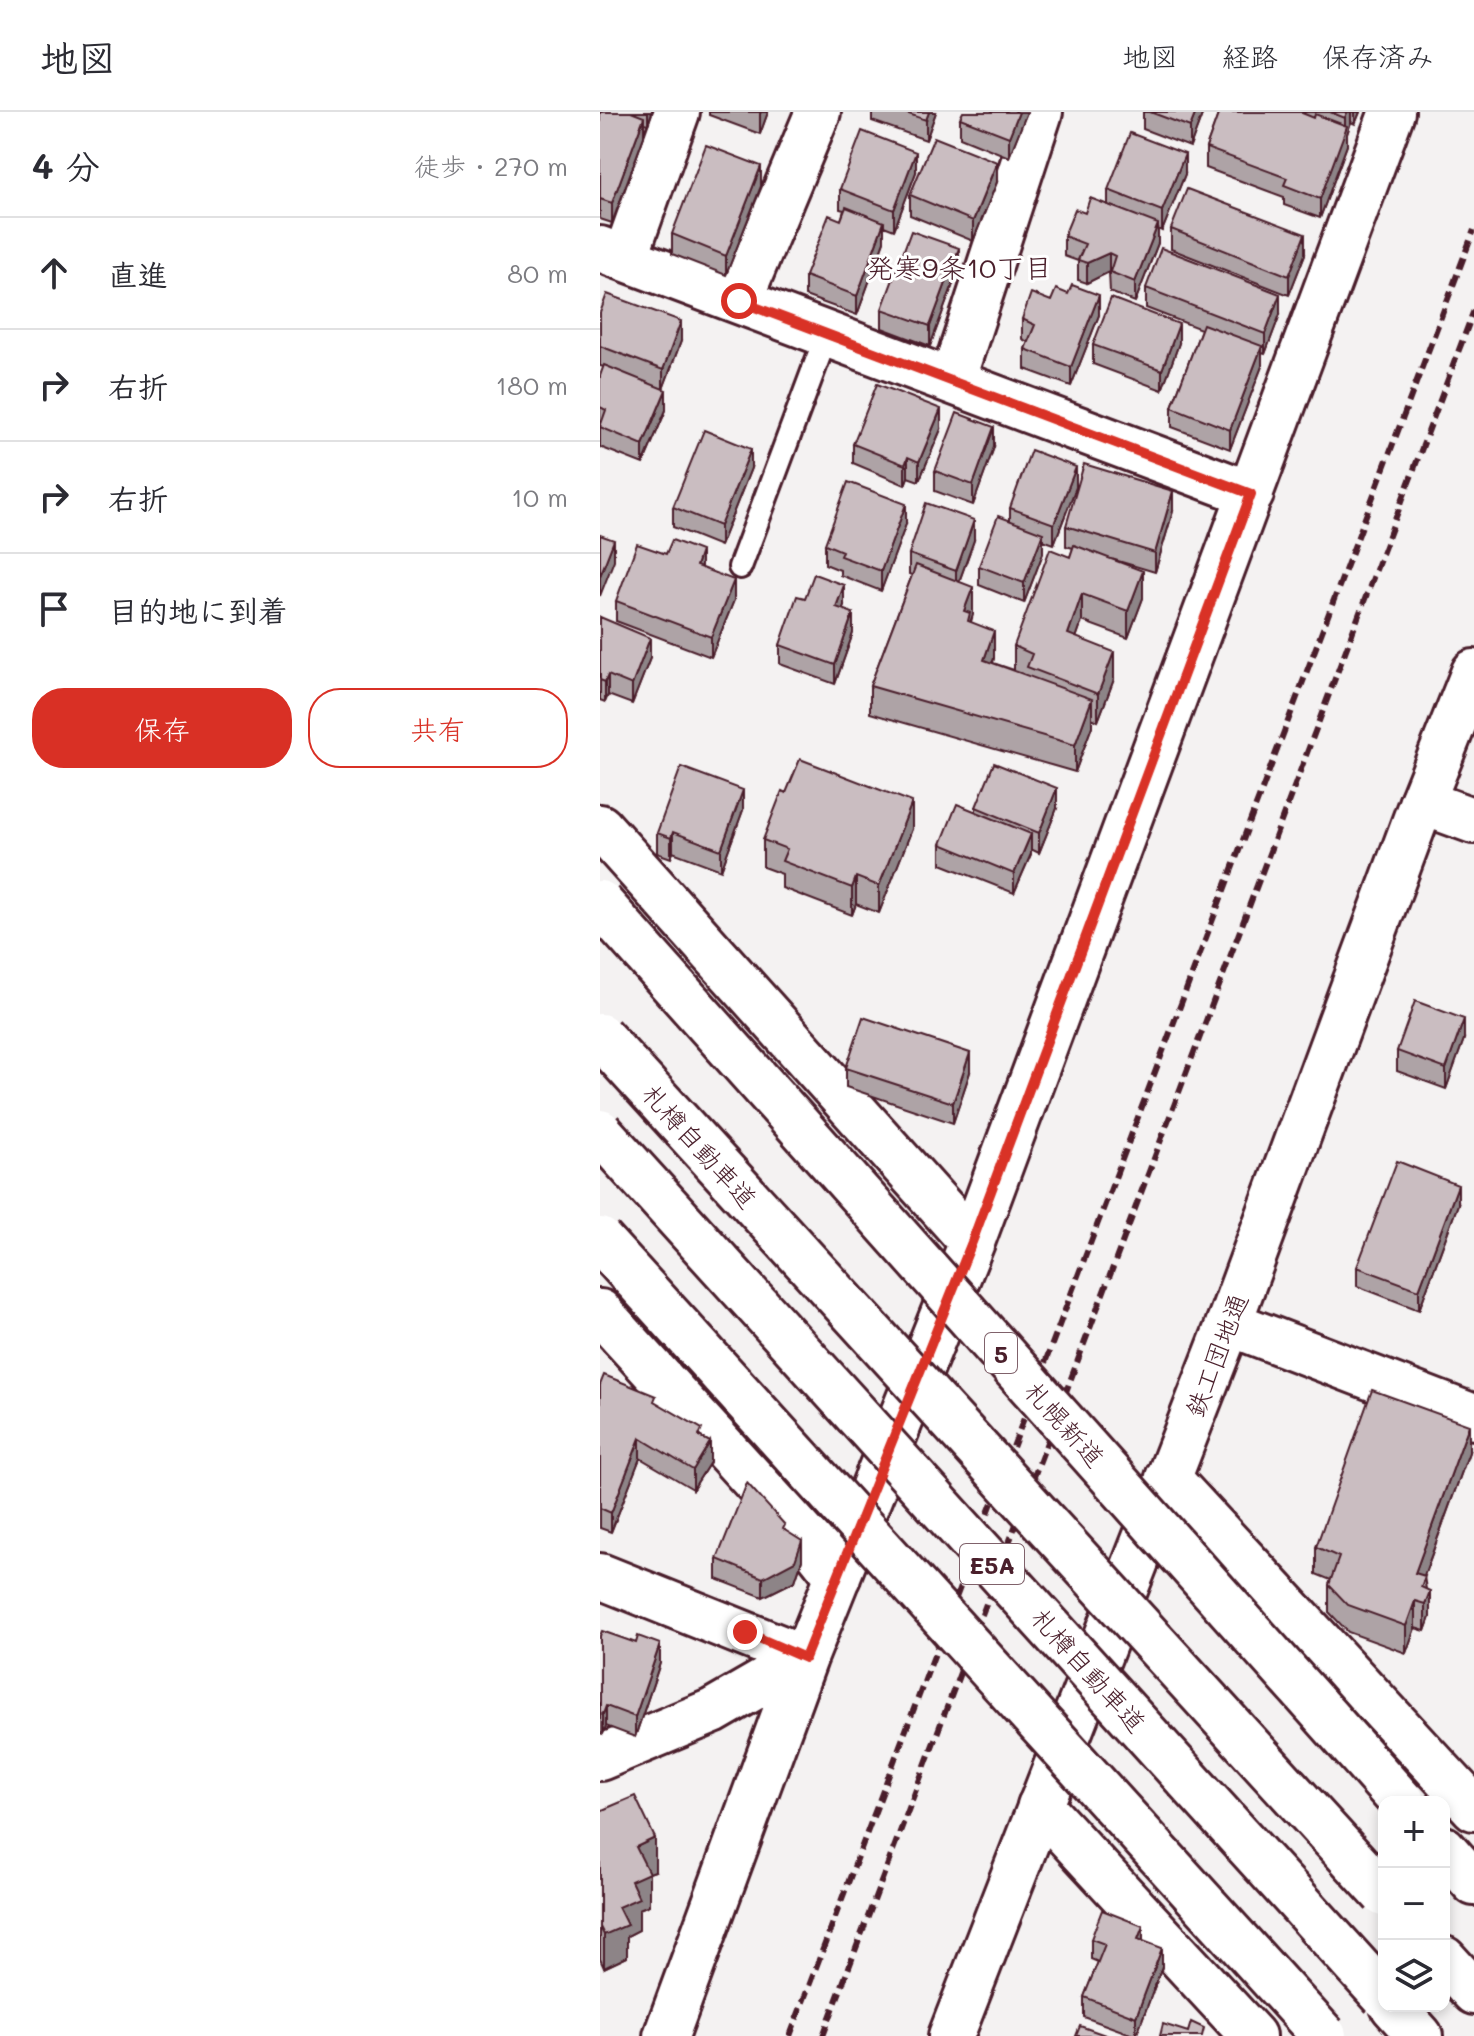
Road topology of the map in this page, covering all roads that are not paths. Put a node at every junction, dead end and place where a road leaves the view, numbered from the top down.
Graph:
1 (677, 112) edge
2 (818, 112) edge
3 (1040, 112) edge
4 (1392, 112) edge
5 (612, 254) edge
6 (739, 301) junction
7 (827, 334) junction
8 (952, 381) junction
9 (1251, 494) junction
10 (740, 567) dead end
11 (1474, 672) edge
12 (1422, 802) junction
13 (1474, 821) edge
14 (600, 827) edge
15 (600, 903) edge
16 (600, 1036) edge
17 (600, 1132) edge
18 (600, 1240) edge
19 (972, 1242) junction
20 (600, 1312) edge
21 (1229, 1323) junction
22 (1474, 1417) edge
23 (1168, 1478) junction
24 (600, 1576) edge
25 (838, 1577) junction
26 (805, 1658) junction
27 (600, 1758) edge
28 (1397, 1796) edge
29 (1040, 1806) junction
30 (1474, 1808) edge
31 (1450, 1856) edge
32 (1474, 1883) edge
33 (1378, 1887) edge
34 (1450, 1966) edge
35 (1378, 1989) edge
36 (1474, 1992) edge
37 (1398, 2012) edge
38 (666, 2036) edge
39 (951, 2036) edge
40 (1253, 2036) edge
41 (1324, 2036) edge
42 (1420, 2036) edge

1 - 5 main road
2 - 6 main road
3 - 8 main road
4 - 9 main road
5 - 6 main road
6 - 7 main road
7 - 8 main road
7 - 10 lane
8 - 9 main road
9 - 19 main road
11 - 12 main road, 鉄工団地通
12 - 13 main road
12 - 21 main road, 鉄工団地通
14 - 19 main road
15 - 28 main road, 札幌新道 / 5, bridge
16 - 33 main road, 札樽自動車道 / E5A, bridge
17 - 35 main road, 札樽自動車道 / E5A, bridge
18 - 41 main road, bridge
19 - 25 main road
20 - 25 main road
21 - 22 main road
21 - 23 main road, 鉄工団地通
23 - 29 main road, 鉄工団地通
23 - 30 main road
24 - 26 main road
25 - 26 main road
26 - 27 main road
26 - 38 main road
29 - 39 main road, 鉄工団地通
29 - 40 main road
31 - 32 main road
34 - 36 main road
37 - 42 main road

